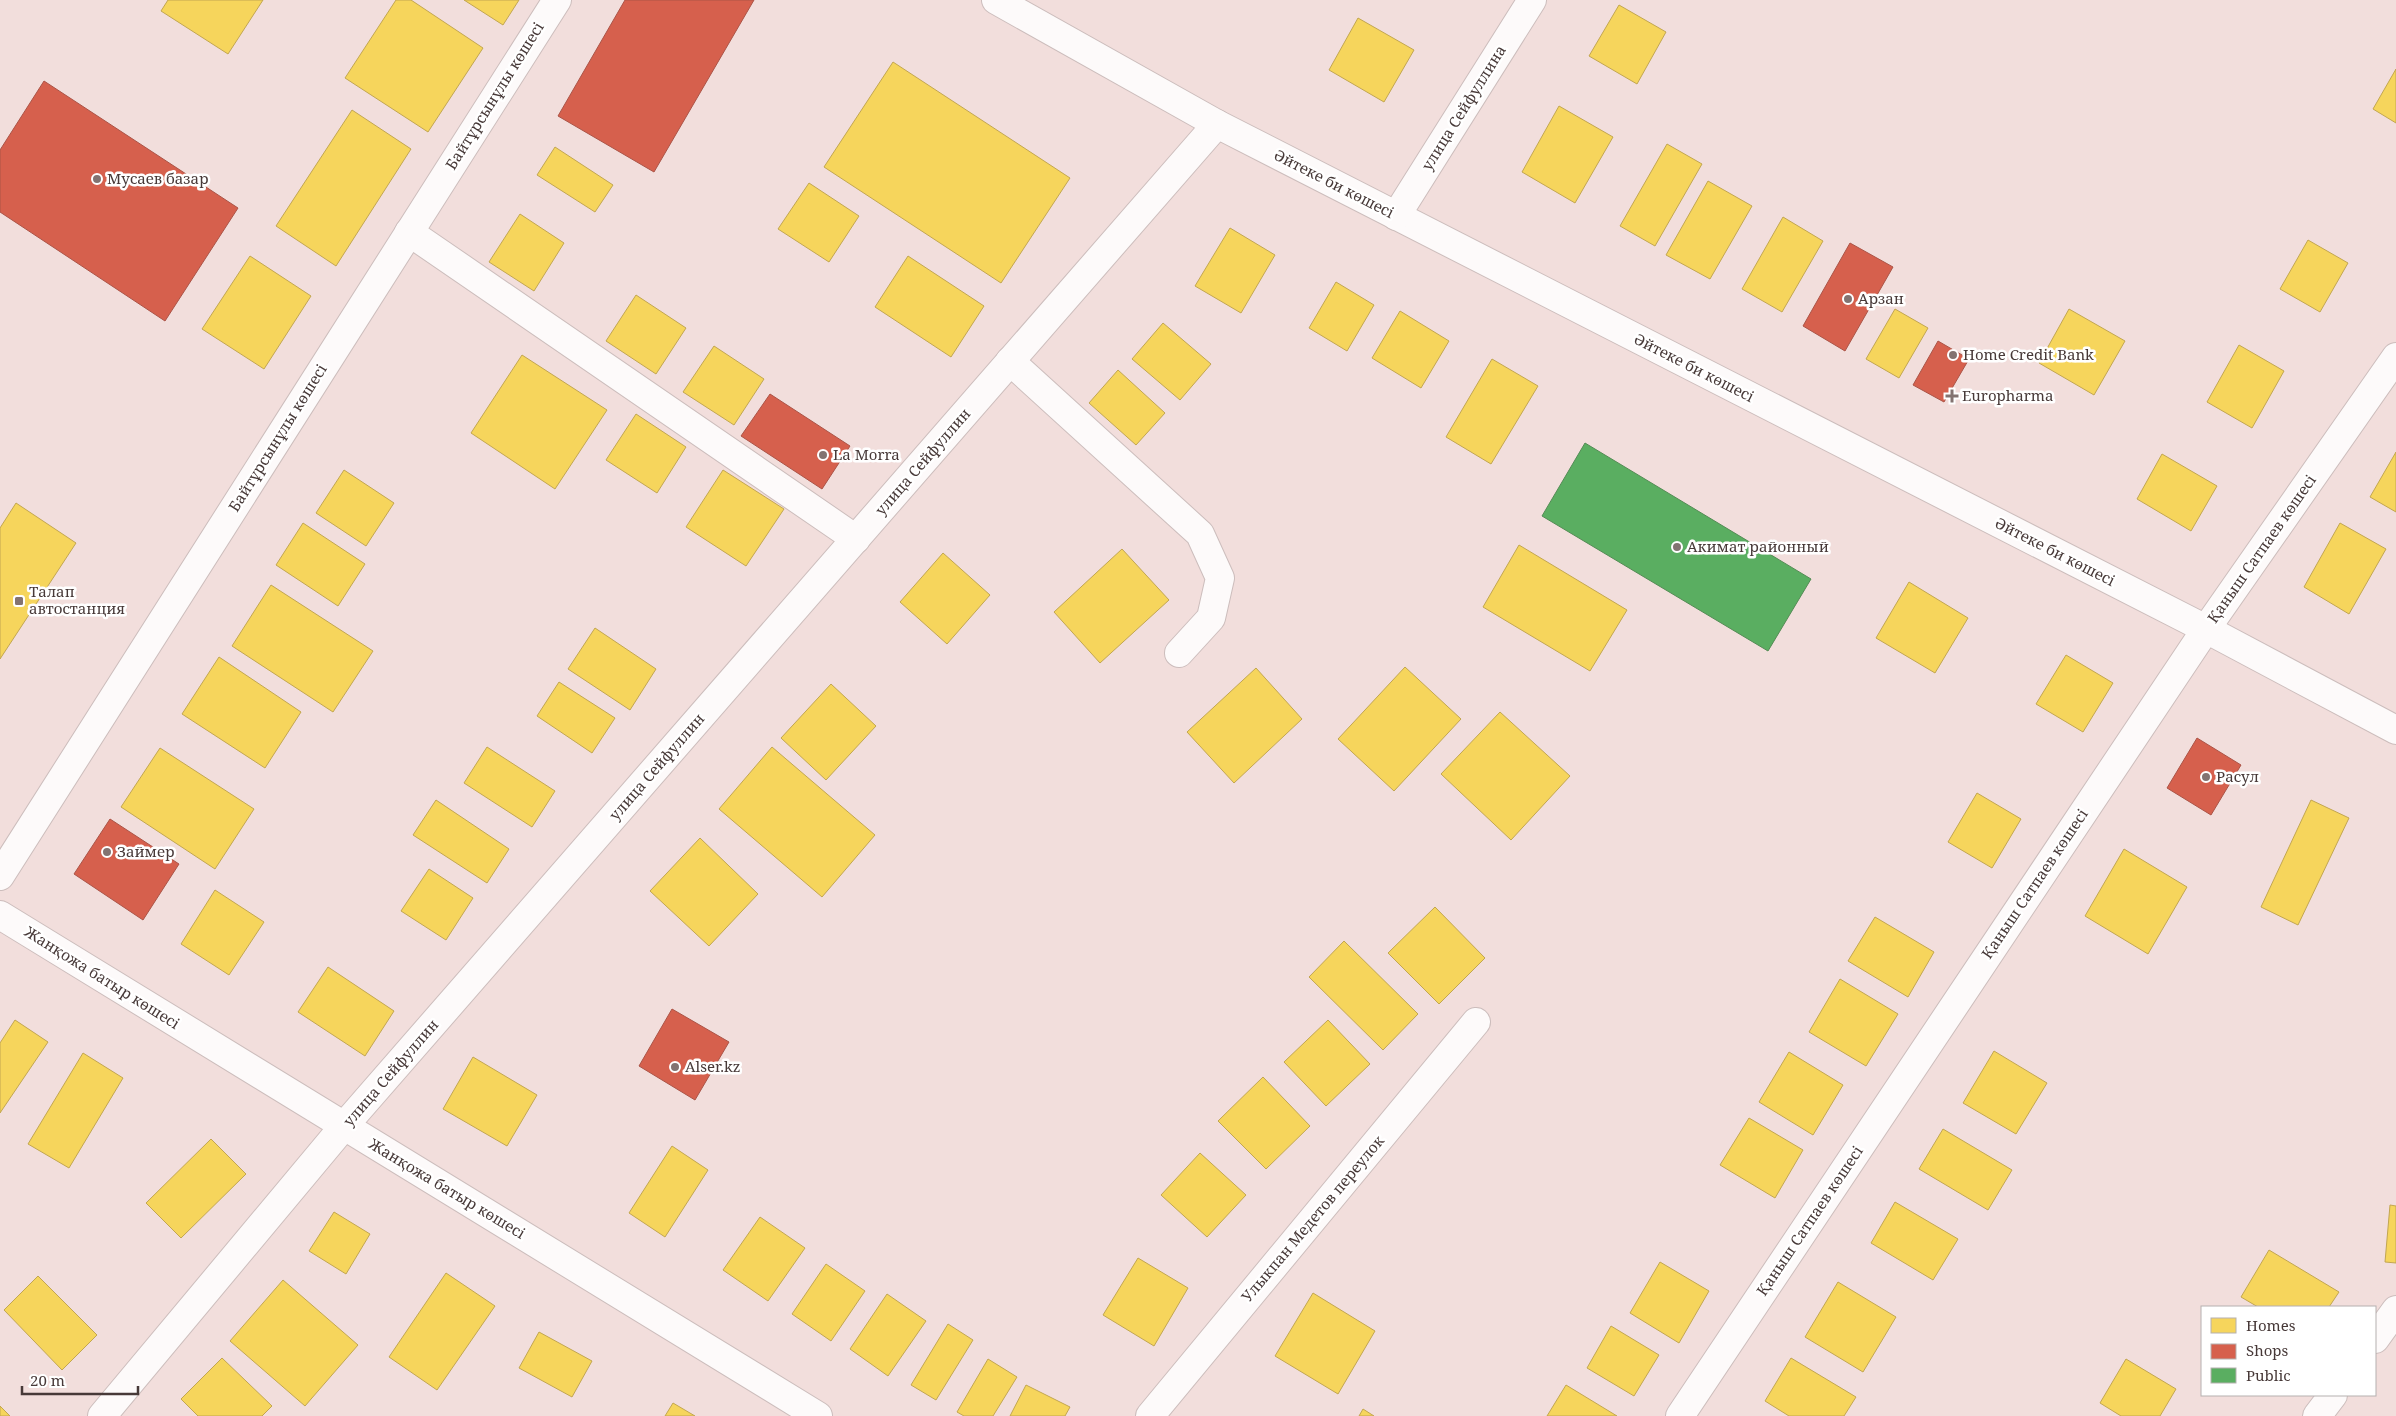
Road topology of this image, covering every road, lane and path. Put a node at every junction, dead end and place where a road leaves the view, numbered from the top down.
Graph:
1 (557, 0) edge
2 (996, 0) edge
3 (1532, 0) edge
4 (1217, 124) junction
5 (1396, 216) junction
6 (410, 232) junction
7 (2396, 356) edge
8 (1010, 362) junction
9 (856, 539) junction
10 (2206, 629) junction
11 (1179, 653) dead end
12 (2396, 730) edge
13 (0, 876) edge
14 (0, 915) edge
15 (1476, 1022) dead end
16 (344, 1126) junction
17 (2396, 1310) edge
18 (2376, 1338) edge
19 (2332, 1396) edge
20 (102, 1416) edge
21 (818, 1416) edge
22 (1150, 1416) edge
23 (1680, 1416) edge
24 (2317, 1416) edge

1 - 6 street, Байтұрсынұлы көшесі
2 - 4 street, Әйтеке би көшесі
3 - 5 street, улица Сейфуллина
4 - 5 street, Әйтеке би көшесі
4 - 8 street, улица Сейфуллин
5 - 10 street, Әйтеке би көшесі
6 - 9 street
6 - 13 street, Байтұрсынұлы көшесі
7 - 10 street, Қаныш Сатпаев көшесі
8 - 9 street, улица Сейфуллин
8 - 11 street
9 - 16 street, улица Сейфуллин
10 - 12 street, Әйтеке би көшесі
10 - 23 street, Қаныш Сатпаев көшесі
14 - 16 street, Жанқожа батыр көшесі
15 - 22 street, Улыкпан Медетов переулок
16 - 20 street, улица Сейфуллин
16 - 21 street, Жанқожа батыр көшесі
17 - 18 street
19 - 24 street

